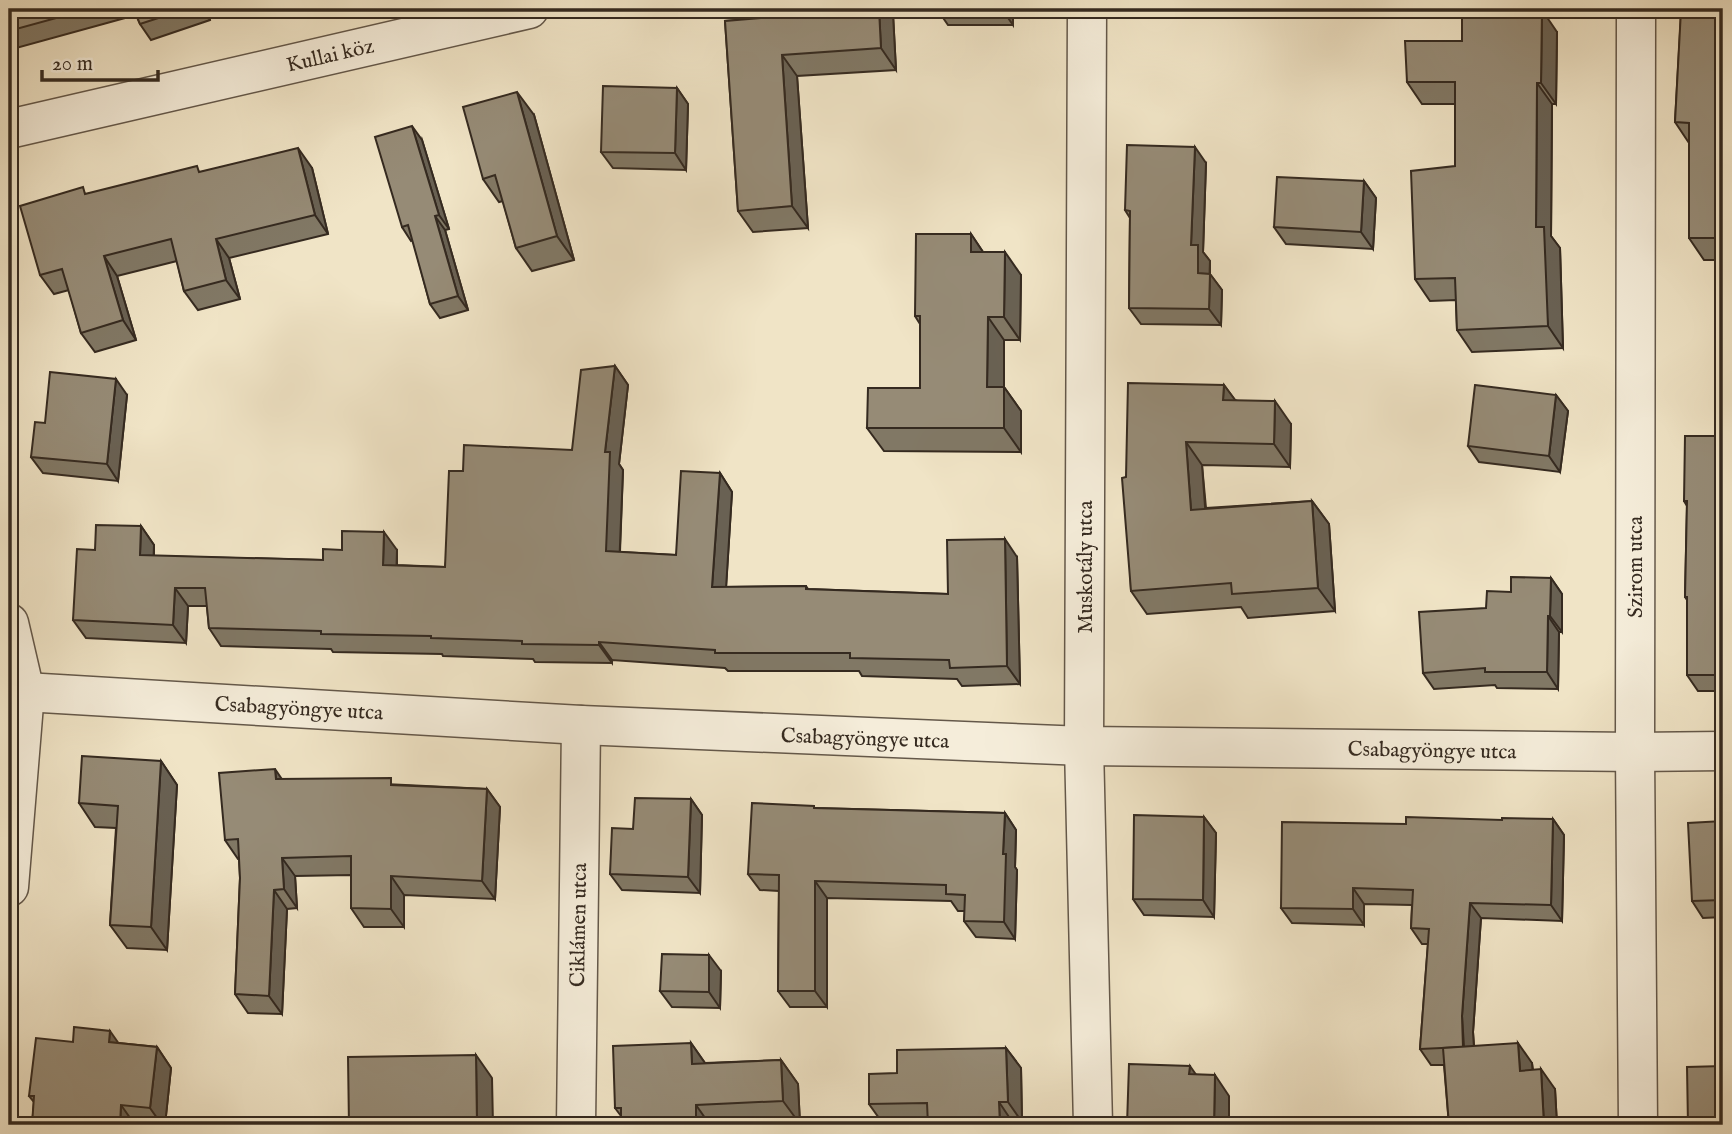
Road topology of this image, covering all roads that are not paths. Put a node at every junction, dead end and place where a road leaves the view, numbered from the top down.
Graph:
1 (529, 9) edge
2 (1087, 9) edge
3 (1636, 9) edge
4 (9, 129) edge
5 (9, 623) edge
6 (17, 693) edge
7 (581, 725) junction
8 (1084, 746) junction
9 (1723, 751) edge
10 (1635, 752) junction
11 (9, 887) edge
12 (576, 1125) edge
13 (1093, 1125) edge
14 (1638, 1125) edge

1 - 4 street, Kullai köz
2 - 8 street, Muskotály utca
3 - 10 street, Szirom utca
5 - 6 street
6 - 7 street, Csabagyöngye utca
6 - 11 street
7 - 8 street, Csabagyöngye utca
7 - 12 street, Ciklámen utca
8 - 10 street, Csabagyöngye utca
8 - 13 street, Muskotály utca
9 - 10 street, Csabagyöngye utca
10 - 14 street, Szirom utca

